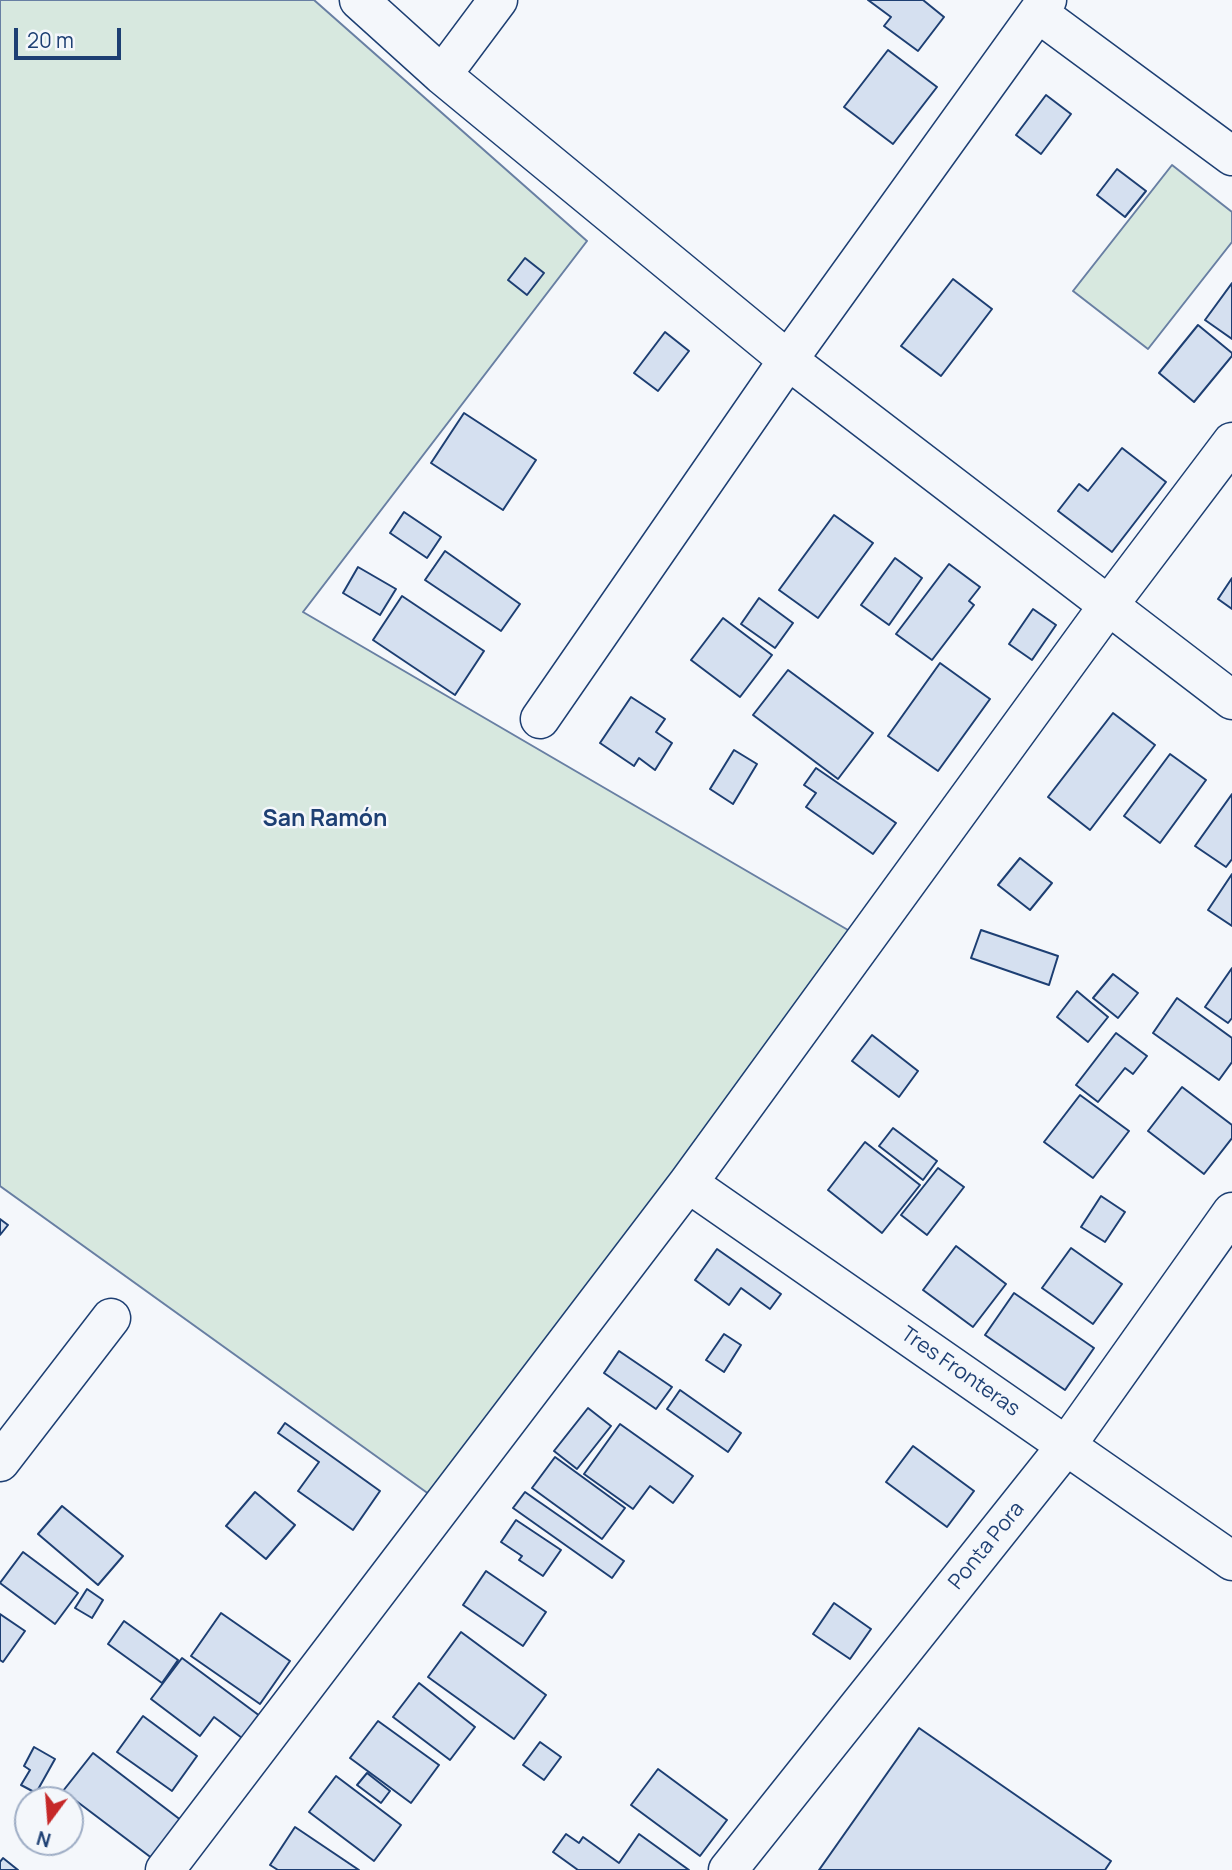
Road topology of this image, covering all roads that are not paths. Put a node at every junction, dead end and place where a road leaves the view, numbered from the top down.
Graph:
1 (359, 0) edge
2 (498, 0) edge
3 (1043, 6) edge
4 (442, 75) junction
5 (1232, 156) edge
6 (788, 360) junction
7 (1232, 442) edge
8 (1108, 606) junction
9 (1232, 700) edge
10 (540, 719) dead end
11 (688, 1183) junction
12 (1232, 1212) edge
13 (111, 1318) dead end
14 (1066, 1446) junction
15 (0, 1462) edge
16 (1232, 1561) edge
17 (165, 1870) edge
18 (728, 1870) edge

1 - 4 street
2 - 4 street
3 - 5 street
3 - 6 street
4 - 6 street
6 - 8 street
6 - 10 street
7 - 8 street
8 - 9 street
8 - 11 street
11 - 14 street, Tres Fronteras
11 - 17 street
12 - 14 street, Ponta Pora
13 - 15 street
14 - 16 street, Tres Fronteras
14 - 18 street, Ponta Pora

